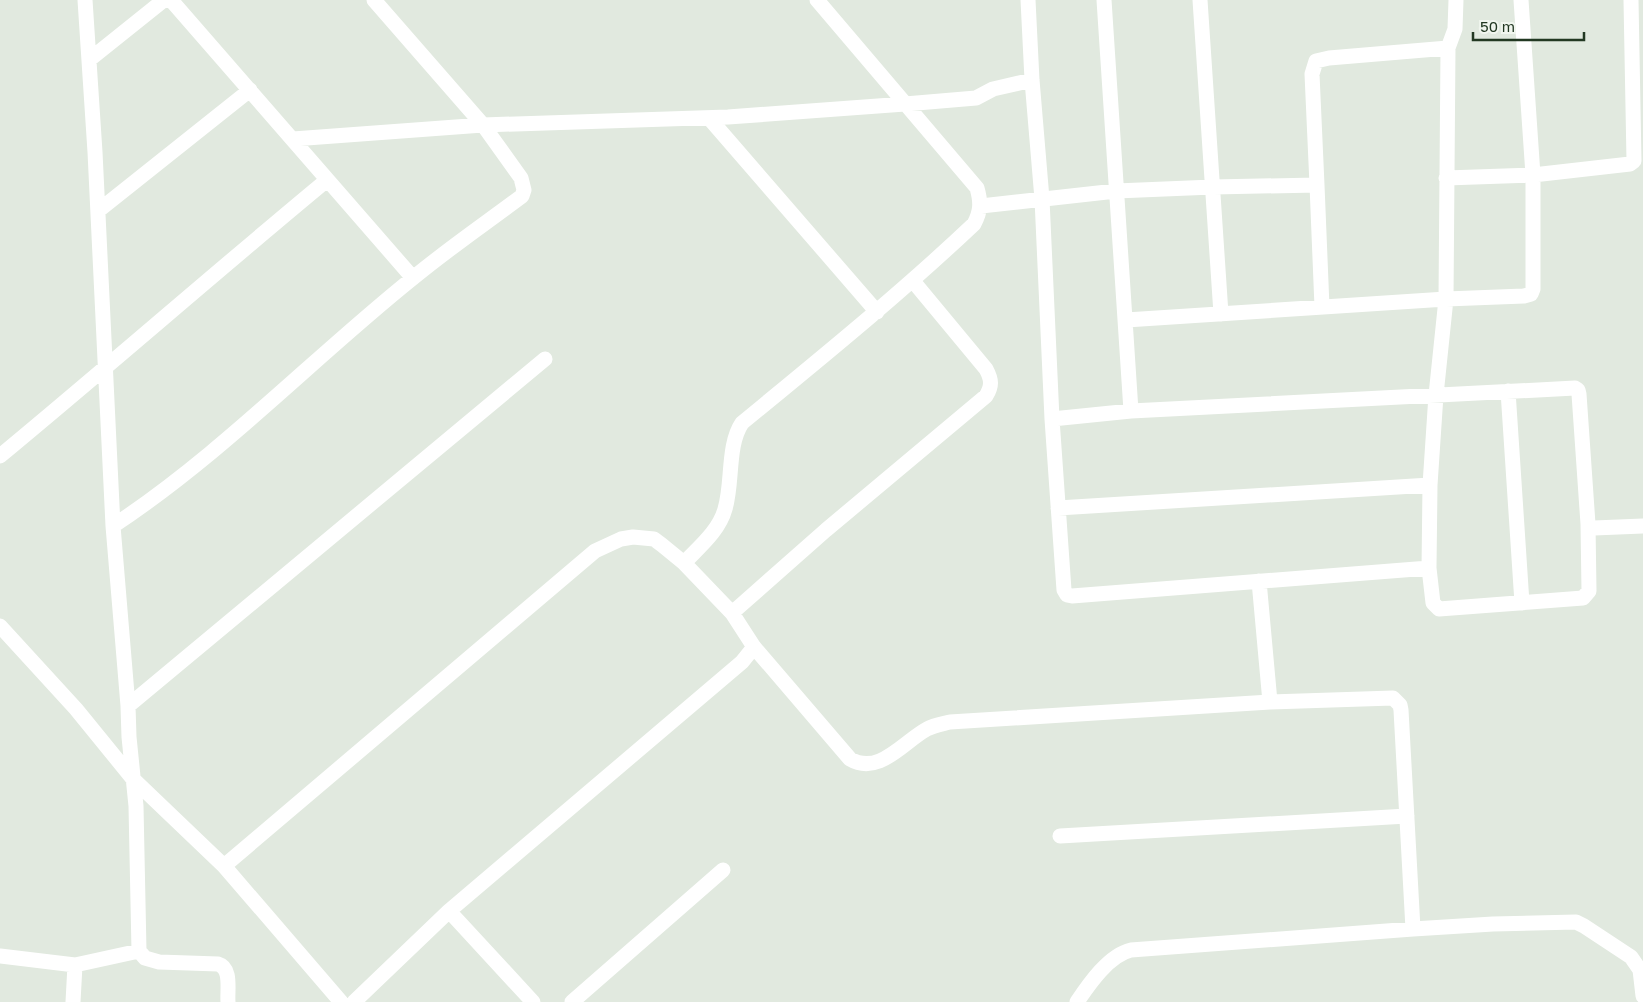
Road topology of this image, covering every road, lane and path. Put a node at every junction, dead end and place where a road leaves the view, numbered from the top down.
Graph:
1 (85, 0) edge
2 (164, 0) edge
3 (171, 0) edge
4 (817, 0) edge
5 (1028, 0) edge
6 (1104, 0) edge
7 (1200, 0) edge
8 (1456, 0) edge
9 (1521, 0) edge
10 (1631, 0) edge
11 (382, 3) edge
12 (1448, 48) junction
13 (89, 60) junction
14 (1032, 80) junction
15 (250, 90) junction
16 (905, 104) junction
17 (709, 118) junction
18 (483, 125) junction
19 (293, 139) junction
20 (1534, 175) junction
21 (1446, 178) junction
22 (327, 180) junction
23 (1317, 185) junction
24 (1213, 187) junction
25 (1116, 192) junction
26 (1042, 199) junction
27 (980, 206) junction
28 (98, 211) junction
29 (413, 278) junction
30 (913, 281) junction
31 (1446, 299) junction
32 (1322, 308) junction
33 (878, 312) junction
34 (1221, 314) junction
35 (1126, 320) junction
36 (545, 359) dead end
37 (105, 366) junction
38 (1508, 391) junction
39 (1436, 395) junction
40 (1131, 411) junction
41 (1052, 419) junction
42 (0, 456) edge
43 (1430, 485) junction
44 (1058, 508) junction
45 (1588, 524) junction
46 (113, 526) junction
47 (1643, 526) edge
48 (684, 563) junction
49 (1430, 568) junction
50 (1260, 582) junction
51 (1522, 603) junction
52 (732, 613) junction
53 (0, 626) edge
54 (754, 647) junction
55 (1270, 702) junction
56 (128, 706) junction
57 (133, 778) junction
58 (1407, 816) junction
59 (1060, 836) dead end
60 (224, 866) junction
61 (723, 870) dead end
62 (449, 911) junction
63 (1413, 929) junction
64 (139, 951) junction
65 (0, 956) edge
66 (75, 965) junction
67 (1643, 996) edge
68 (73, 1002) edge
69 (228, 1002) edge
70 (341, 1002) edge
71 (354, 1002) edge
72 (533, 1002) edge
73 (572, 1002) edge
74 (1077, 1002) edge

1 - 13 street
2 - 13 street
3 - 15 street
4 - 16 street
5 - 14 street
6 - 25 street
7 - 24 street
8 - 12 street
9 - 20 street
10 - 20 street
11 - 18 street
12 - 21 street
12 - 23 street
13 - 28 street
14 - 16 street
14 - 26 street
15 - 19 street
15 - 28 street
16 - 17 street
16 - 27 street
17 - 18 street
17 - 33 street
18 - 19 street
18 - 29 street
19 - 22 street
20 - 21 street
20 - 31 street
21 - 31 street
22 - 29 street
22 - 37 street
23 - 24 street
23 - 32 street
24 - 25 street
24 - 34 street
25 - 26 street
25 - 35 street
26 - 27 street
26 - 41 street
27 - 30 street
28 - 37 street
29 - 46 street
30 - 33 street
30 - 52 street
31 - 32 street
31 - 39 street
32 - 34 street
33 - 48 street
34 - 35 street
35 - 40 street
36 - 56 street
37 - 42 street
37 - 46 street
38 - 39 street
38 - 45 street
38 - 51 street
39 - 40 street
39 - 43 street
40 - 41 street
41 - 44 street
43 - 44 street
43 - 49 street
44 - 50 street
45 - 47 street
45 - 51 street
46 - 56 street
48 - 52 street
48 - 60 street
49 - 50 street
49 - 51 street
50 - 55 street
52 - 54 street
53 - 57 street
54 - 55 street
54 - 62 street
55 - 58 street
56 - 57 street
57 - 60 street
57 - 64 street
58 - 59 street
58 - 63 street
60 - 70 street
61 - 73 street
62 - 71 street
62 - 72 street
63 - 67 street
63 - 74 street
64 - 66 street
64 - 69 street
65 - 66 street
66 - 68 street

